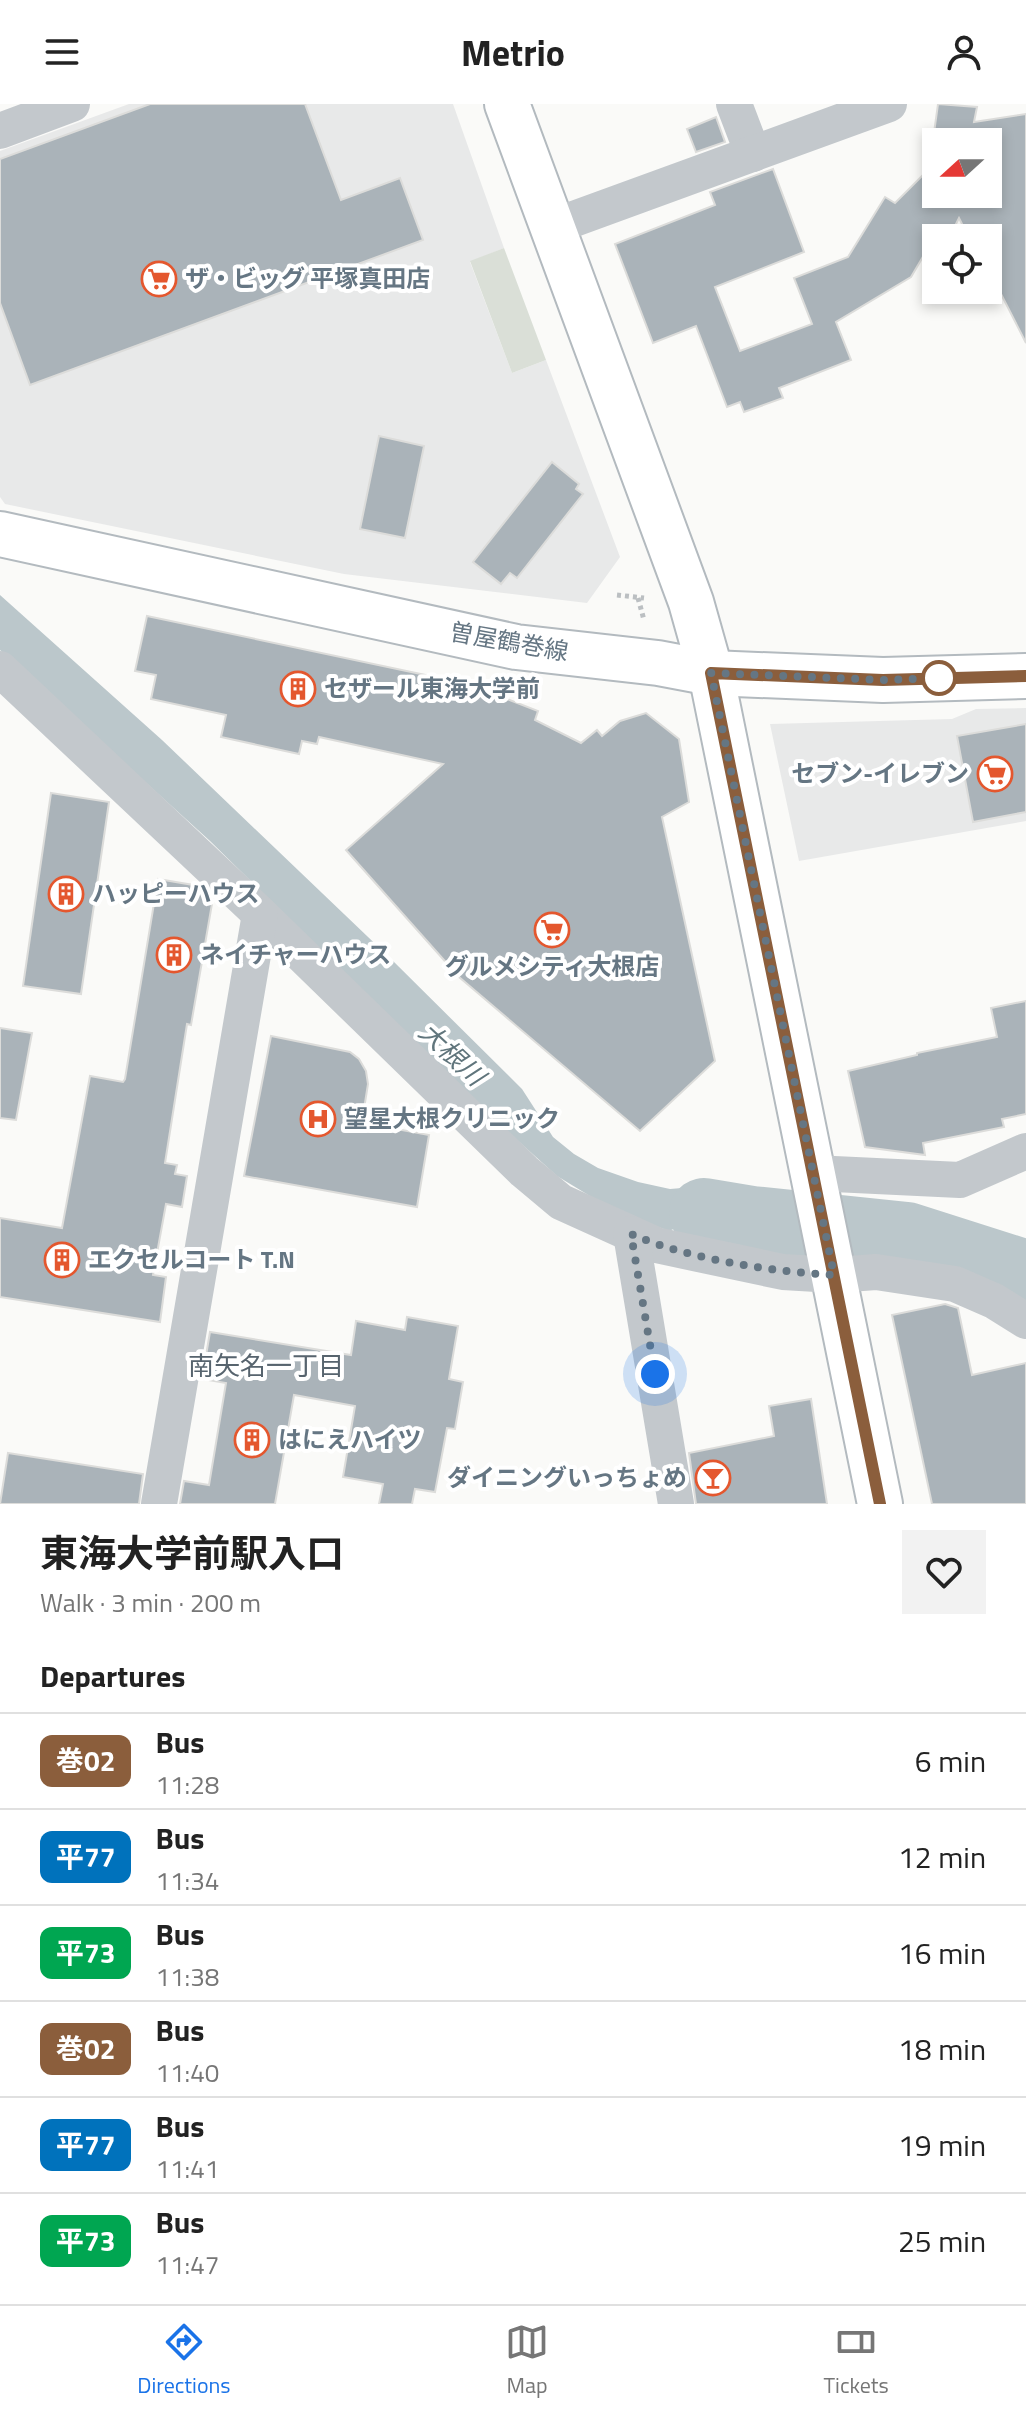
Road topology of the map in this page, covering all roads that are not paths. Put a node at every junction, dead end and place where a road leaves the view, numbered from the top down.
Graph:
1 (72, 104) edge
2 (507, 104) edge
3 (734, 104) edge
4 (889, 104) edge
5 (0, 131) edge
6 (753, 154) junction
7 (552, 227) junction
8 (0, 534) edge
9 (0, 669) edge
10 (711, 673) junction
11 (1026, 676) edge
12 (260, 914) junction
13 (1026, 1151) edge
14 (814, 1180) junction
15 (631, 1234) junction
16 (833, 1270) junction
17 (1026, 1321) edge
18 (159, 1504) edge
19 (676, 1504) edge
20 (880, 1504) edge

1 - 5 street
2 - 7 main road
3 - 6 street
4 - 6 street
6 - 7 street
7 - 10 main road
8 - 10 main road, 曽屋鶴巻線
9 - 12 street
10 - 11 main road, 曽屋鶴巻線
10 - 14 main road
12 - 15 street
12 - 18 street
13 - 14 street
14 - 16 main road
15 - 16 street
15 - 19 street
16 - 17 street
16 - 20 main road

